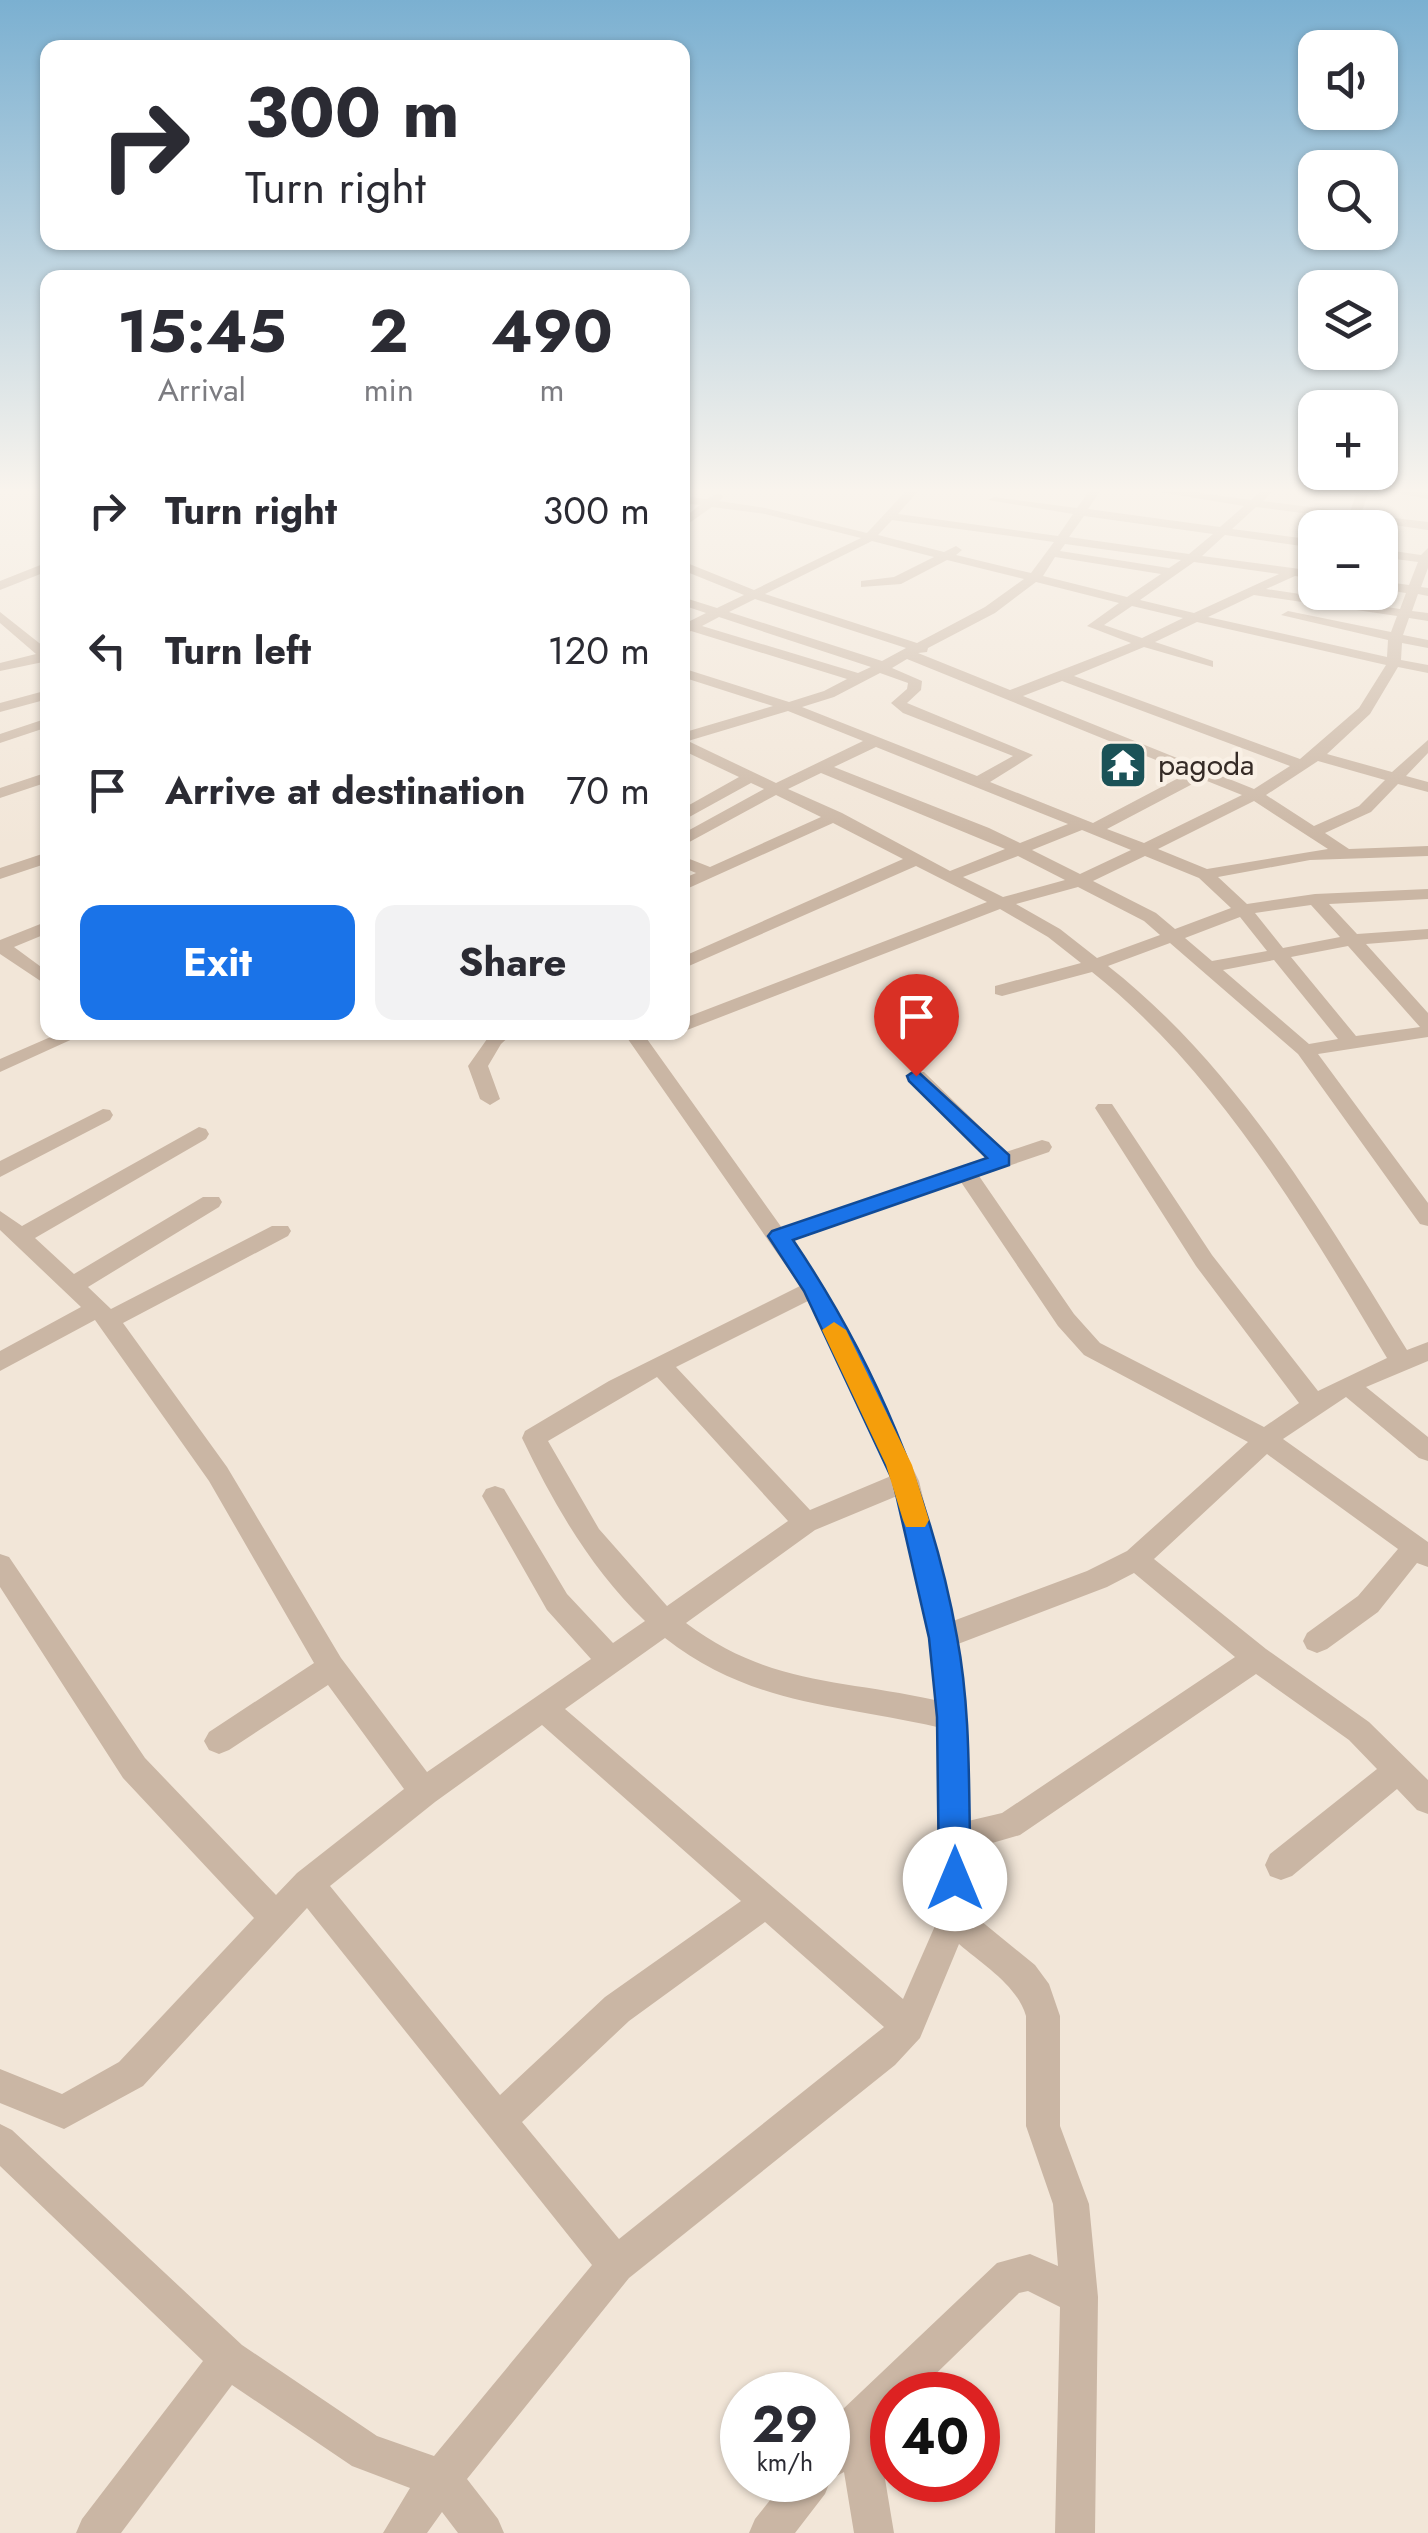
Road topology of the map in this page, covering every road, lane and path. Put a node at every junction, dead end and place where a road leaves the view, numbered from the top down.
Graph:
1 (708, 609) edge
2 (728, 609) edge
3 (794, 609) edge
4 (991, 609) edge
5 (1121, 609) edge
6 (1171, 609) edge
7 (1213, 609) edge
8 (1371, 609) edge
9 (1407, 609) edge
10 (720, 613) junction
11 (1403, 614) junction
12 (1196, 616) junction
13 (1288, 616) dead end
14 (1428, 617) edge
15 (2, 618) edge
16 (690, 624) edge
17 (690, 627) edge
18 (25, 636) junction
19 (1395, 639) junction
20 (1144, 642) junction
21 (0, 643) edge
22 (1428, 644) edge
23 (40, 650) edge
24 (916, 652) junction
25 (40, 658) edge
26 (1394, 663) junction
27 (1208, 664) dead end
28 (0, 667) edge
29 (884, 668) junction
30 (1428, 670) edge
31 (690, 675) edge
32 (1064, 677) junction
33 (862, 679) junction
34 (1011, 695) junction
35 (40, 696) edge
36 (791, 707) junction
37 (0, 708) edge
38 (40, 725) edge
39 (690, 739) edge
40 (0, 740) edge
41 (876, 742) junction
42 (1428, 744) edge
43 (690, 745) edge
44 (1309, 760) junction
45 (823, 768) junction
46 (1201, 773) junction
47 (751, 776) junction
48 (1397, 778) junction
49 (40, 780) edge
50 (978, 782) junction
51 (1428, 787) edge
52 (777, 788) junction
53 (0, 793) edge
54 (1255, 795) junction
55 (690, 811) edge
56 (836, 816) junction
57 (1089, 826) junction
58 (1316, 831) junction
59 (690, 837) edge
60 (1143, 848) junction
61 (1016, 849) junction
62 (1428, 851) edge
63 (1346, 854) junction
64 (918, 859) junction
65 (40, 860) edge
66 (690, 865) edge
67 (0, 874) edge
68 (710, 874) junction
69 (1204, 874) junction
70 (948, 877) junction
71 (1080, 880) junction
72 (690, 883) edge
73 (1428, 894) edge
74 (1314, 898) junction
75 (1003, 902) junction
76 (1243, 910) junction
77 (40, 929) edge
78 (1428, 934) edge
79 (1176, 938) junction
80 (1351, 940) junction
81 (0, 946) edge
82 (690, 948) edge
83 (1278, 952) junction
84 (703, 956) junction
85 (690, 961) edge
86 (1092, 966) junction
87 (1210, 967) junction
88 (40, 976) edge
89 (1002, 990) dead end
90 (690, 1023) edge
91 (1428, 1028) edge
92 (60, 1040) edge
93 (494, 1040) edge
94 (638, 1040) edge
95 (1351, 1043) junction
96 (1306, 1050) junction
97 (0, 1066) edge
98 (916, 1076) dead end
99 (490, 1099) dead end
100 (1105, 1108) dead end
101 (103, 1115) dead end
102 (199, 1134) dead end
103 (1042, 1148) dead end
104 (1002, 1160) junction
105 (0, 1170) edge
106 (964, 1172) junction
107 (210, 1202) dead end
108 (0, 1218) edge
109 (1428, 1219) edge
110 (280, 1230) dead end
111 (21, 1236) junction
112 (780, 1236) junction
113 (73, 1284) junction
114 (814, 1289) junction
115 (104, 1314) junction
116 (1428, 1351) edge
117 (1400, 1359) junction
118 (0, 1362) edge
119 (661, 1366) junction
120 (1346, 1384) junction
121 (1315, 1405) junction
122 (1266, 1440) junction
123 (1428, 1451) edge
124 (906, 1481) junction
125 (495, 1496) dead end
126 (806, 1523) junction
127 (1421, 1552) edge
128 (1136, 1559) junction
129 (0, 1565) edge
130 (668, 1622) junction
131 (944, 1638) junction
132 (1317, 1641) dead end
133 (1256, 1658) junction
134 (611, 1661) junction
135 (331, 1667) junction
136 (546, 1710) junction
137 (951, 1717) junction
138 (220, 1741) dead end
139 (1396, 1772) junction
140 (424, 1792) junction
141 (1428, 1800) edge
142 (956, 1840) junction
143 (1281, 1865) dead end
144 (308, 1884) junction
145 (767, 1902) junction
146 (275, 1918) junction
147 (954, 1919) junction
148 (908, 2026) junction
149 (0, 2086) edge
150 (500, 2119) junction
151 (0, 2142) edge
152 (616, 2265) junction
153 (1079, 2297) junction
154 (228, 2359) junction
155 (856, 2424) junction
156 (850, 2432) edge
157 (441, 2478) junction
158 (794, 2502) edge
159 (96, 2533) edge
160 (402, 2533) edge
161 (484, 2533) edge
162 (769, 2533) edge
163 (874, 2533) edge
164 (1075, 2533) edge

1 - 10 street
2 - 10 street
3 - 24 street
4 - 24 street
5 - 20 street
6 - 12 street
7 - 12 street
8 - 11 street
9 - 11 street
10 - 16 street
10 - 29 street
11 - 14 street
11 - 19 street
12 - 20 street
12 - 26 street
13 - 19 street
15 - 18 street
17 - 33 street
18 - 21 street
18 - 23 street
19 - 22 street
19 - 26 street
20 - 27 street
20 - 32 street
24 - 29 street
24 - 34 street
25 - 28 street
26 - 30 street
26 - 44 street
29 - 33 street
29 - 50 street
31 - 36 street
32 - 34 street
32 - 44 street
33 - 36 street
34 - 46 street
35 - 37 street
36 - 39 street
36 - 41 street
38 - 40 street
41 - 45 street
41 - 50 street
42 - 48 street
43 - 47 street
44 - 48 street
44 - 54 street
45 - 52 street
45 - 61 street
46 - 54 street
46 - 57 street
47 - 52 street
47 - 55 street
48 - 51 street
48 - 58 street
49 - 53 street
50 - 57 street
52 - 56 street
52 - 59 street
54 - 58 street
54 - 60 street
56 - 64 street
56 - 68 street
57 - 60 street
57 - 61 street
58 - 63 street
60 - 69 street
60 - 71 street
61 - 70 street
61 - 71 street
62 - 63 street
63 - 69 street
64 - 70 street
64 - 84 street
65 - 67 street
66 - 68 street
68 - 72 street
69 - 76 street
70 - 75 street
71 - 75 street
71 - 79 street
73 - 74 street
74 - 76 street
74 - 80 street
75 - 86 street
75 - 90 street
76 - 79 street
76 - 83 street
77 - 81 street
78 - 80 street
79 - 86 street
79 - 87 street
80 - 83 street
80 - 91 street
81 - 88 street
82 - 84 street
83 - 87 street
83 - 95 street
84 - 85 street
86 - 89 street
86 - 117 street
87 - 96 street
91 - 95 street
92 - 97 street
93 - 99 street
94 - 112 street
95 - 96 street
96 - 109 street
98 - 104 street
100 - 121 street
101 - 105 street
102 - 111 street
103 - 104 street
104 - 106 street
106 - 112 street
106 - 122 street
107 - 113 street
108 - 111 street
110 - 115 street
111 - 113 street
112 - 114 street
113 - 115 street
114 - 119 street
114 - 124 street
115 - 118 street
115 - 135 street
116 - 117 street
117 - 120 street
119 - 126 street
119 - 130 street
120 - 121 street
120 - 123 street
121 - 122 street
122 - 127 street
122 - 128 street
124 - 126 street
124 - 131 street
125 - 134 street
126 - 130 street
127 - 132 street
128 - 131 street
128 - 133 street
129 - 146 street
130 - 134 street
130 - 137 street
131 - 137 street
133 - 139 street
133 - 142 street
134 - 136 street
135 - 138 street
135 - 140 street
136 - 140 street
136 - 145 street
137 - 142 street
139 - 141 street
139 - 143 street
140 - 144 street
142 - 147 street
144 - 146 street
144 - 150 street
145 - 148 street
145 - 150 street
146 - 149 street
147 - 148 street
147 - 153 street
148 - 152 street
150 - 152 street
151 - 154 street
152 - 157 street
153 - 155 street
153 - 164 street
154 - 157 street
154 - 159 street
155 - 156 street
155 - 163 street
157 - 160 street
157 - 161 street
158 - 162 street

